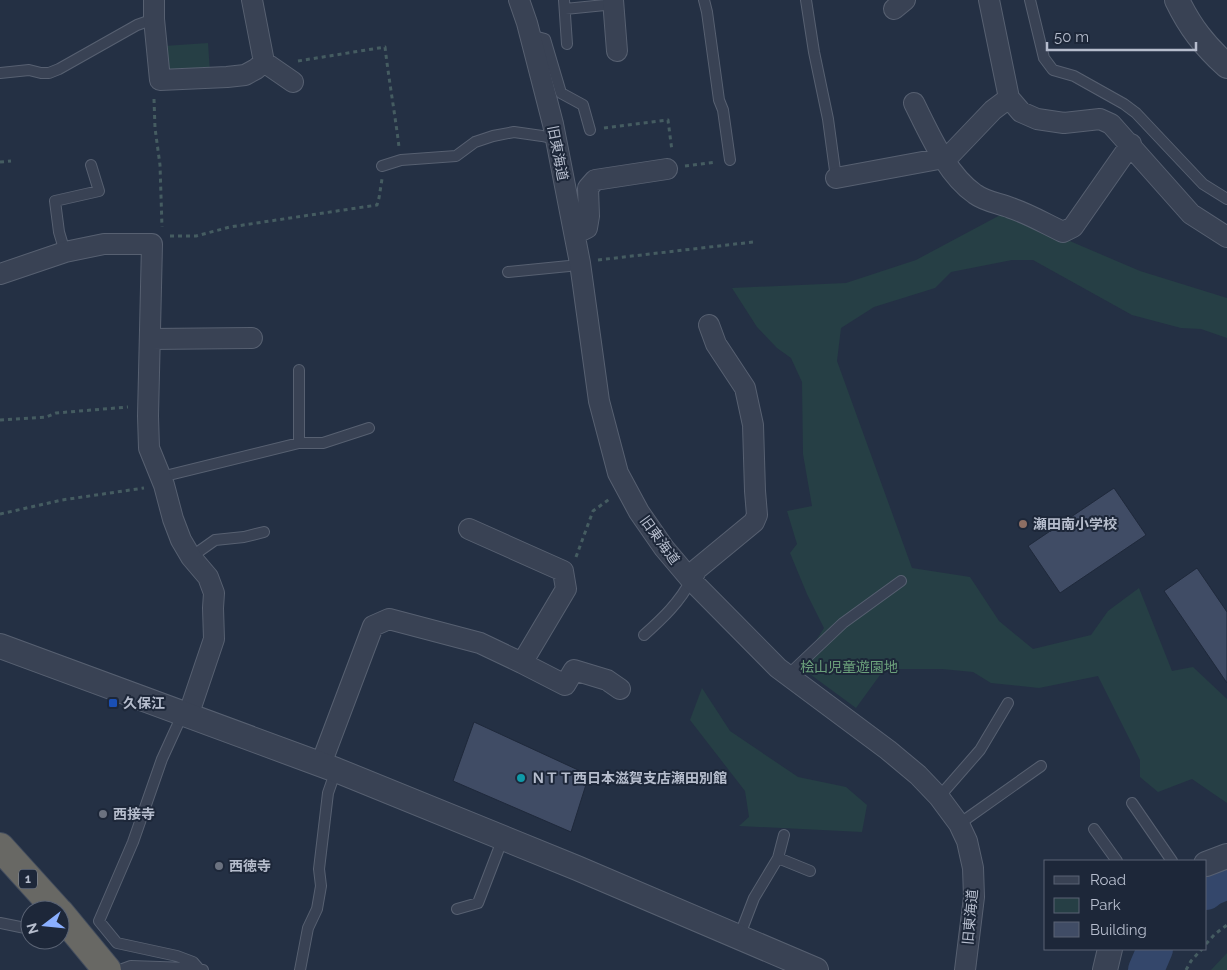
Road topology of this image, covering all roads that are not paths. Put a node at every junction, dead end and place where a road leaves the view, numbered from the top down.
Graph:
1 (252, 0) edge
2 (519, 0) edge
3 (704, 0) edge
4 (806, 0) edge
5 (989, 0) edge
6 (1030, 0) edge
7 (1177, 0) edge
8 (616, 1) edge
9 (564, 4) edge
10 (154, 10) edge
11 (530, 35) junction
12 (567, 44) dead end
13 (617, 51) dead end
14 (267, 64) junction
15 (1227, 66) edge
16 (0, 73) edge
17 (293, 82) dead end
18 (1009, 98) junction
19 (914, 103) dead end
20 (590, 130) road end
21 (556, 139) junction
22 (1131, 144) junction
23 (944, 158) junction
24 (730, 160) road end
25 (91, 165) dead end
26 (382, 166) road end
27 (670, 168) road end
28 (836, 178) joint
29 (1227, 199) edge
30 (575, 234) junction
31 (1227, 236) edge
32 (65, 252) junction
33 (580, 263) junction
34 (508, 272) dead end
35 (0, 274) edge
36 (709, 325) dead end
37 (252, 338) dead end
38 (150, 339) junction
39 (299, 370) dead end
40 (369, 428) dead end
41 (298, 443) junction
42 (162, 481) junction
43 (469, 529) dead end
44 (264, 532) dead end
45 (191, 557) junction
46 (691, 580) junction
47 (901, 581) dead end
48 (644, 635) dead end
49 (0, 646) edge
50 (522, 663) junction
51 (788, 675) junction
52 (620, 690) dead end
53 (1008, 703) dead end
54 (185, 714) junction
55 (1041, 766) dead end
56 (329, 767) junction
57 (939, 797) junction
58 (1132, 803) dead end
59 (959, 824) junction
60 (1094, 829) dead end
61 (784, 835) dead end
62 (504, 838) junction
63 (0, 847) edge
64 (1227, 856) edge
65 (778, 858) junction
66 (1116, 860) edge
67 (1171, 860) edge
68 (1207, 864) edge
69 (810, 871) dead end
70 (46, 900) edge
71 (457, 909) dead end
72 (0, 923) edge
73 (20, 927) edge
74 (70, 928) edge
75 (739, 937) junction
76 (1110, 950) edge
77 (199, 969) edge
78 (107, 970) edge
79 (120, 970) edge
80 (204, 970) edge
81 (300, 970) edge
82 (816, 970) edge
83 (965, 970) edge
84 (1105, 970) edge

1 - 14 street
2 - 11 street, 旧東海道
3 - 24 lane
4 - 28 lane
5 - 18 street
6 - 29 lane
7 - 15 street
8 - 9 lane
8 - 13 street
9 - 12 lane
10 - 14 street
10 - 16 lane
11 - 20 lane
11 - 21 street, 旧東海道
14 - 17 street
18 - 22 street
18 - 23 street
19 - 23 street
21 - 26 lane
21 - 30 street, 旧東海道
22 - 23 street
22 - 31 street
23 - 28 street
25 - 32 lane
27 - 30 street
30 - 33 street, 旧東海道
32 - 35 street
32 - 38 street
33 - 34 lane
33 - 46 street, 旧東海道
36 - 46 street
37 - 38 street
38 - 42 street
39 - 41 lane
40 - 41 lane
41 - 42 lane
42 - 45 street
43 - 50 street
44 - 45 lane
45 - 54 street
46 - 48 lane
46 - 51 street, 旧東海道
47 - 51 lane
49 - 54 street
50 - 52 street
50 - 56 street
51 - 57 street, 旧東海道
53 - 57 lane
54 - 56 street
54 - 77 lane
55 - 59 lane
56 - 62 street
56 - 81 lane
57 - 59 street, 旧東海道
58 - 67 lane
59 - 83 street, 旧東海道
60 - 66 lane
61 - 65 lane
62 - 71 lane
62 - 75 street
63 - 70 highway, 1
64 - 68 street
65 - 69 lane
65 - 75 lane
72 - 73 lane
74 - 78 highway, 1
75 - 82 street
76 - 84 street
77 - 79 lane
77 - 80 lane

